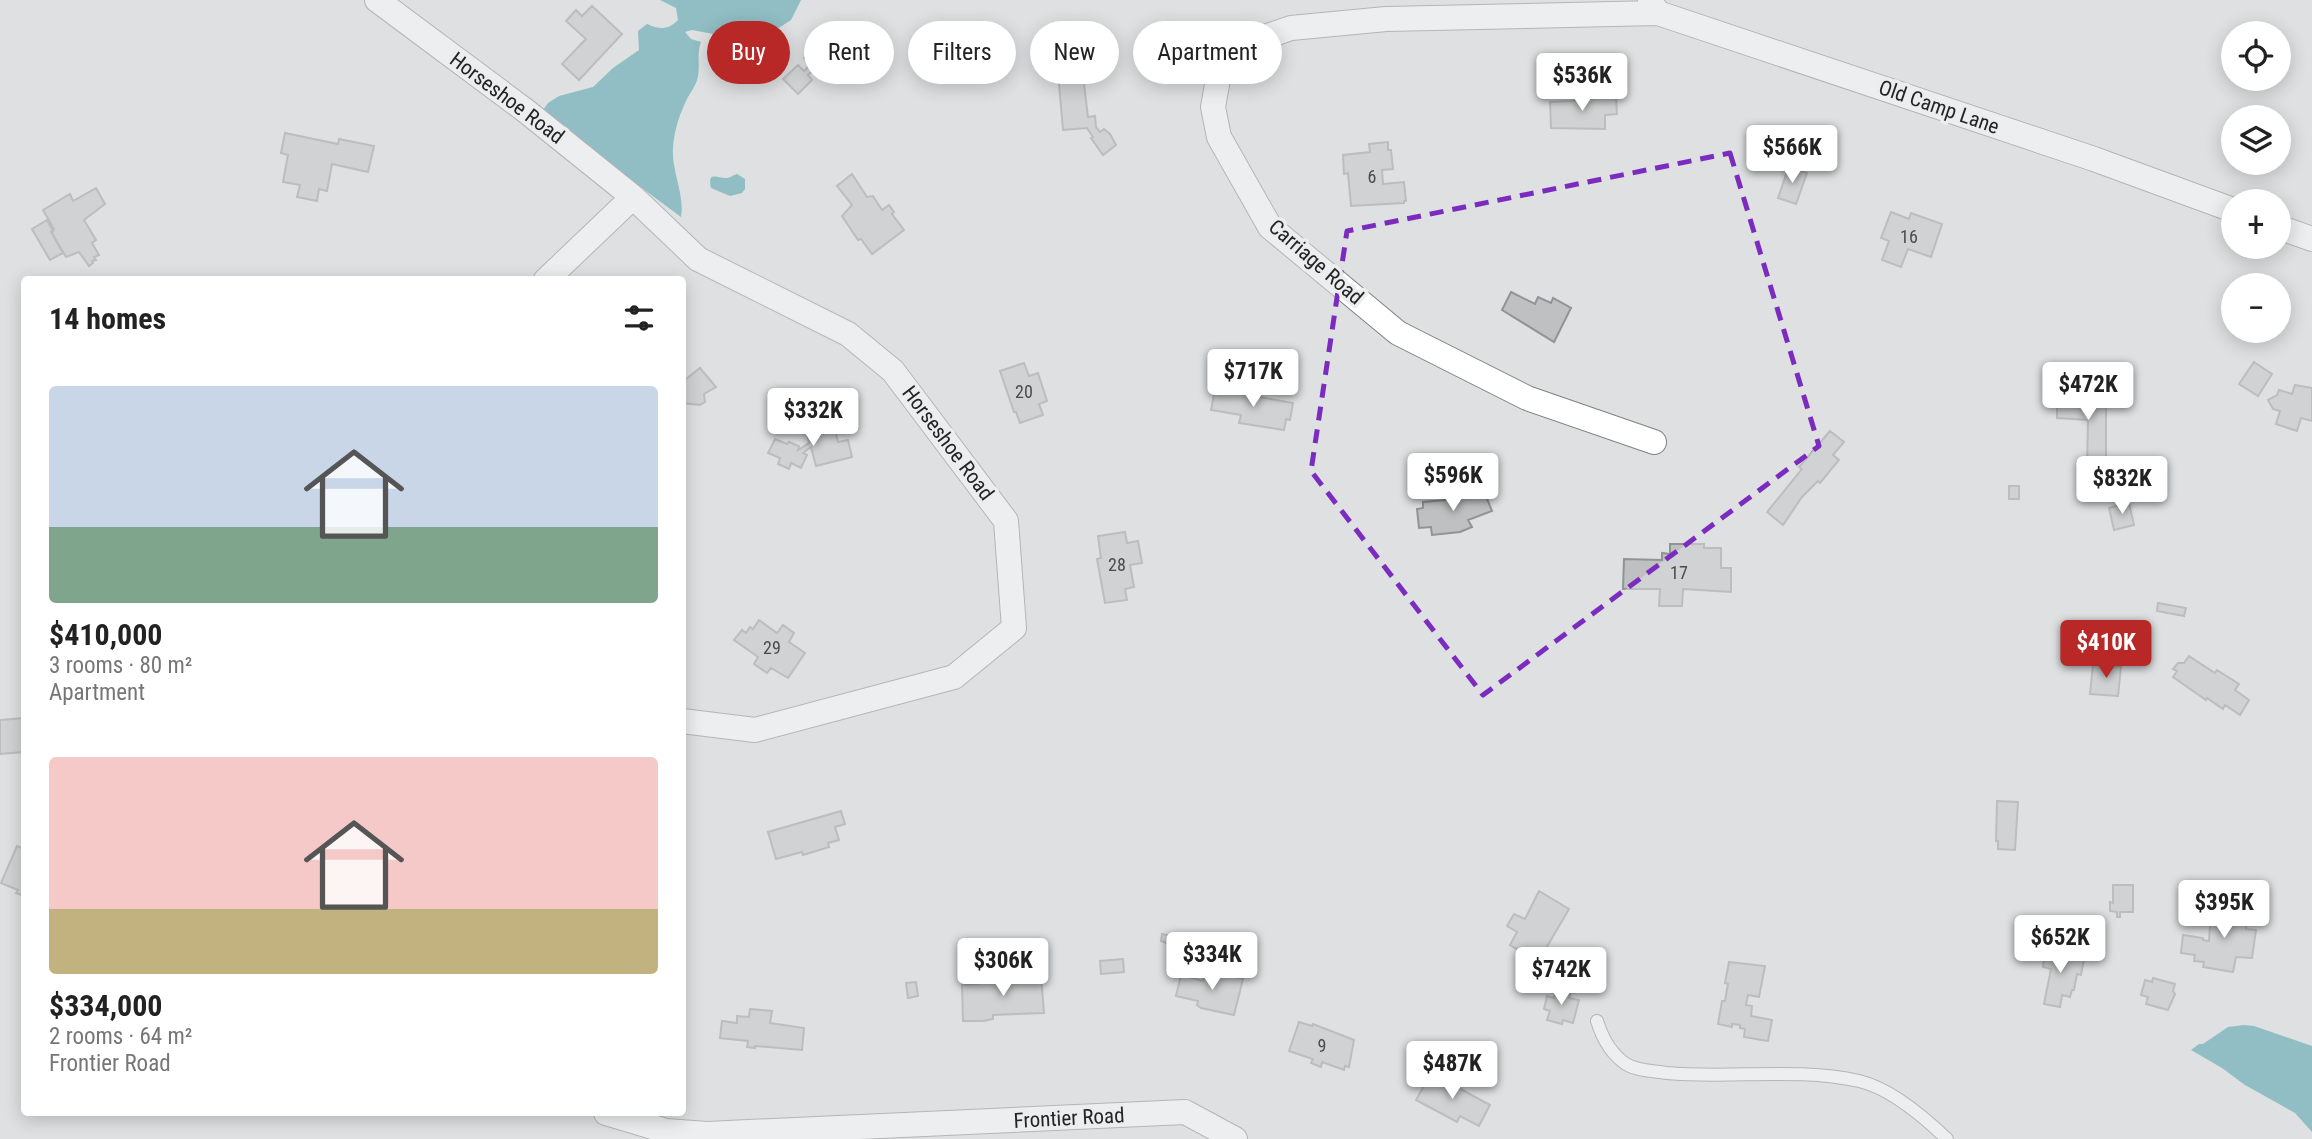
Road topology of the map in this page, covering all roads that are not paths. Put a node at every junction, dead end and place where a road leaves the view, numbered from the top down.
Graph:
1 (377, 0) edge
2 (1653, 6) edge
3 (633, 197) junction
4 (2221, 206) edge
5 (2291, 232) edge
6 (2312, 239) edge
7 (551, 276) edge
8 (1654, 442) dead end
9 (686, 721) edge
10 (1597, 1021) dead end
11 (616, 1116) edge
12 (1235, 1139) edge
13 (1947, 1139) edge

1 - 3 street, Horseshoe Road
2 - 4 street, Old Camp Lane
2 - 8 street, Carriage Road
3 - 7 street
3 - 9 street, Horseshoe Road
5 - 6 street
10 - 13 lane
11 - 12 street, Frontier Road

